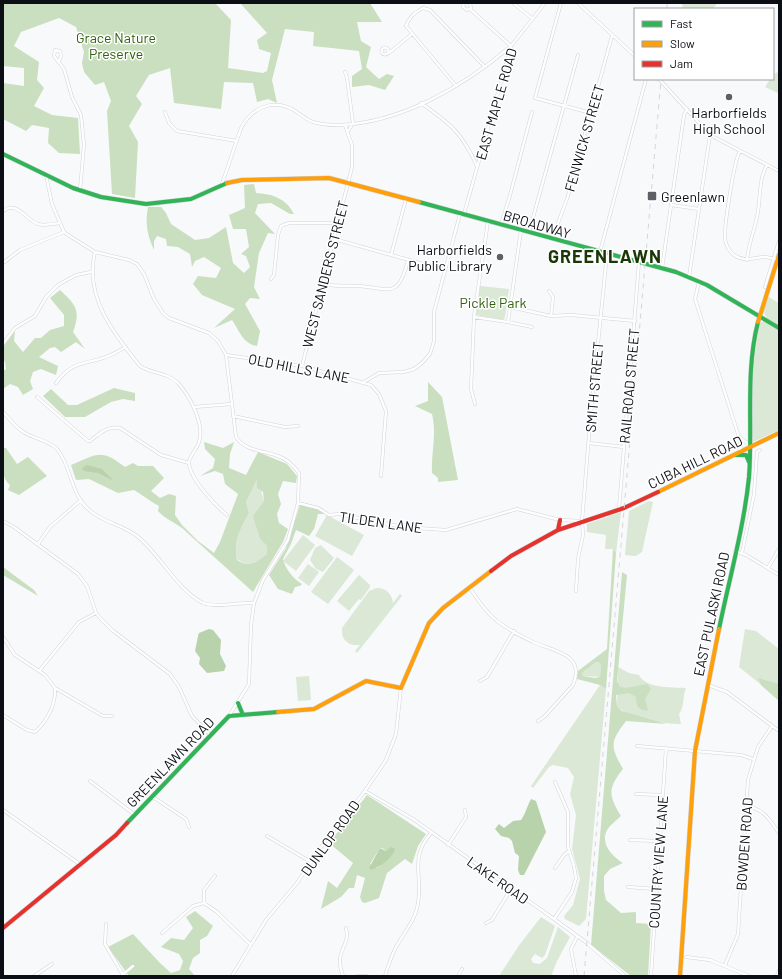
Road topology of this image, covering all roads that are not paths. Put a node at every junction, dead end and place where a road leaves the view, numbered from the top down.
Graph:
1 (464, 3) edge
2 (470, 3) edge
3 (513, 3) edge
4 (545, 3) edge
5 (561, 3) edge
6 (578, 3) edge
7 (470, 9) junction
8 (534, 19) junction
9 (412, 34) junction
10 (612, 36) junction
11 (511, 46) junction
12 (389, 53) dead end
13 (578, 55) dead end
14 (634, 55) edge
15 (59, 61) dead end
16 (485, 67) junction
17 (345, 72) dead end
18 (646, 80) edge
19 (660, 80) edge
20 (456, 86) junction
21 (421, 103) junction
22 (564, 106) junction
23 (687, 109) junction
24 (165, 112) dead end
25 (532, 112) dead end
26 (591, 113) junction
27 (353, 123) junction
28 (345, 124) junction
29 (348, 130) junction
30 (710, 135) junction
31 (237, 141) junction
32 (740, 151) junction
33 (3, 154) edge
34 (767, 165) junction
35 (477, 167) junction
36 (779, 171) edge
37 (46, 175) junction
38 (348, 183) junction
39 (222, 184) junction
40 (80, 191) junction
41 (406, 199) junction
42 (671, 205) junction
43 (699, 209) junction
44 (3, 211) edge
45 (462, 214) junction
46 (488, 221) junction
47 (60, 223) junction
48 (338, 223) junction
49 (501, 225) junction
50 (521, 230) junction
51 (64, 232) junction
52 (529, 232) junction
53 (334, 239) junction
54 (552, 239) junction
55 (779, 241) edge
56 (95, 252) junction
57 (600, 252) junction
58 (607, 254) junction
59 (391, 255) junction
60 (779, 255) edge
61 (776, 259) edge
62 (408, 260) junction
63 (747, 260) junction
64 (639, 262) junction
65 (3, 263) edge
66 (662, 268) junction
67 (445, 270) junction
68 (91, 272) junction
69 (689, 277) junction
70 (271, 279) dead end
71 (699, 281) junction
72 (323, 284) junction
73 (765, 287) dead end
74 (550, 291) dead end
75 (510, 307) junction
76 (551, 316) junction
77 (760, 316) junction
78 (474, 317) junction
79 (600, 319) junction
80 (634, 321) junction
81 (508, 322) junction
82 (532, 327) dead end
83 (779, 328) edge
84 (3, 344) edge
85 (126, 347) junction
86 (226, 355) junction
87 (302, 366) junction
88 (364, 382) junction
89 (56, 383) dead end
90 (37, 397) dead end
91 (231, 404) junction
92 (475, 404) dead end
93 (194, 407) junction
94 (3, 412) edge
95 (233, 416) junction
96 (298, 426) dead end
97 (779, 433) edge
98 (738, 434) junction
99 (589, 443) junction
100 (624, 447) junction
101 (751, 447) junction
102 (760, 450) dead end
103 (739, 453) junction
104 (733, 456) junction
105 (189, 463) junction
106 (750, 472) junction
107 (381, 476) dead end
108 (81, 500) junction
109 (298, 503) junction
110 (619, 509) junction
111 (227, 516) dead end
112 (560, 520) junction
113 (3, 521) edge
114 (582, 521) junction
115 (558, 530) junction
116 (38, 544) junction
117 (779, 549) edge
118 (735, 551) junction
119 (742, 553) junction
120 (768, 568) junction
121 (779, 575) edge
122 (469, 587) junction
123 (576, 591) dead end
124 (254, 603) junction
125 (96, 613) junction
126 (514, 632) junction
127 (3, 637) edge
128 (39, 671) junction
129 (480, 681) dead end
130 (707, 685) junction
131 (55, 688) junction
132 (401, 688) junction
133 (238, 703) junction
134 (3, 715) edge
135 (243, 715) junction
136 (112, 716) dead end
137 (229, 716) junction
138 (538, 721) dead end
139 (772, 726) junction
140 (779, 731) edge
141 (210, 735) junction
142 (637, 746) dead end
143 (666, 748) junction
144 (695, 751) junction
145 (753, 759) junction
146 (90, 781) dead end
147 (555, 782) dead end
148 (365, 791) junction
149 (636, 794) dead end
150 (663, 795) junction
151 (153, 797) junction
152 (746, 806) junction
153 (3, 810) edge
154 (465, 810) dead end
155 (134, 815) junction
156 (188, 827) dead end
157 (431, 833) junction
158 (779, 833) edge
159 (267, 836) dead end
160 (630, 840) dead end
161 (660, 841) junction
162 (448, 845) junction
163 (568, 852) junction
164 (311, 862) junction
165 (81, 865) junction
166 (555, 868) dead end
167 (215, 876) dead end
168 (628, 887) dead end
169 (656, 889) junction
170 (511, 890) junction
171 (204, 903) junction
172 (554, 919) junction
173 (106, 924) dead end
174 (486, 924) dead end
175 (3, 928) edge
176 (346, 928) dead end
177 (162, 933) dead end
178 (577, 936) junction
179 (251, 945) junction
180 (686, 957) dead end
181 (52, 964) dead end
182 (725, 965) junction
183 (132, 966) dead end
184 (462, 969) dead end
185 (779, 970) edge
186 (122, 975) edge
187 (34, 976) edge
188 (232, 976) edge
189 (343, 976) edge
190 (357, 976) edge
191 (367, 976) edge
192 (385, 976) edge
193 (458, 976) edge
194 (576, 976) edge
195 (625, 976) edge
196 (651, 976) edge
197 (680, 976) edge
198 (748, 976) edge
199 (776, 976) edge

1 - 7 street
2 - 7 street
3 - 8 street
4 - 8 street, EAST MAPLE ROAD
5 - 22 street
6 - 10 street
7 - 11 street
8 - 11 street, EAST MAPLE ROAD
9 - 12 street
9 - 16 street
9 - 20 street
10 - 14 street
10 - 26 street, FENWICK STREET
11 - 16 street
11 - 35 street, EAST MAPLE ROAD
13 - 22 street
15 - 40 street
16 - 20 street
17 - 27 street
18 - 57 street
19 - 23 street
20 - 21 street
21 - 27 street
21 - 35 street
22 - 26 street
22 - 52 street
23 - 30 street
23 - 42 street
24 - 31 street
25 - 49 street
26 - 54 street, FENWICK STREET
27 - 28 street
27 - 29 street
28 - 29 street, WEST SANDERS STREET
28 - 31 street
29 - 38 street, WEST SANDERS STREET
30 - 32 street
30 - 43 street
31 - 39 street
32 - 34 street
32 - 63 street
33 - 37 main road, BROADWAY
34 - 36 street
34 - 63 street
35 - 45 street, EAST MAPLE ROAD
37 - 40 main road, BROADWAY
37 - 47 street
38 - 39 main road, BROADWAY
38 - 41 main road, BROADWAY
38 - 48 street, WEST SANDERS STREET
39 - 40 main road, BROADWAY
41 - 45 main road, BROADWAY
41 - 59 street
42 - 43 street
42 - 66 street
43 - 69 street
44 - 47 street
45 - 46 main road, BROADWAY
45 - 67 street, EAST MAPLE ROAD
46 - 49 main road, BROADWAY
46 - 78 street
47 - 51 street
48 - 53 street, WEST SANDERS STREET
48 - 70 street
49 - 50 main road, BROADWAY
50 - 52 main road, BROADWAY
50 - 75 street
51 - 56 street
51 - 65 street
52 - 54 main road, BROADWAY
53 - 59 street
53 - 72 street, WEST SANDERS STREET
54 - 57 main road, BROADWAY
55 - 61 street
56 - 68 street
56 - 86 street
57 - 58 main road, BROADWAY
58 - 64 main road, BROADWAY
58 - 79 street, SMITH STREET
59 - 62 street
60 - 61 main road, EAST PULASKI ROAD
61 - 63 street
61 - 73 street
61 - 77 main road, EAST PULASKI ROAD
62 - 67 street
62 - 72 street
64 - 66 main road, BROADWAY
64 - 80 street, RAILROAD STREET
66 - 69 main road, BROADWAY
67 - 88 street, EAST MAPLE ROAD
68 - 84 street
68 - 85 street
69 - 71 main road, BROADWAY
71 - 77 main road, BROADWAY
71 - 98 street
72 - 87 street, WEST SANDERS STREET
74 - 76 street
75 - 76 street
75 - 81 street
76 - 79 street
77 - 83 main road, BROADWAY
77 - 101 main road, EAST PULASKI ROAD
78 - 81 street
78 - 92 street
79 - 80 street
79 - 99 street, SMITH STREET
80 - 100 street, RAILROAD STREET
81 - 82 street
85 - 89 street
85 - 93 street
86 - 87 street, OLD HILLS LANE
86 - 91 street
87 - 88 street, OLD HILLS LANE
88 - 107 street, OLD HILLS LANE
90 - 105 street
91 - 93 street
91 - 95 street
93 - 105 street
94 - 108 street
95 - 96 street
95 - 109 street
97 - 101 main road, CUBA HILL ROAD
98 - 101 street
98 - 103 street
99 - 100 street
99 - 114 street, SMITH STREET
100 - 110 street, RAILROAD STREET
101 - 103 main road, CUBA HILL ROAD
101 - 106 main road, EAST PULASKI ROAD
102 - 119 street
103 - 104 main road, CUBA HILL ROAD
104 - 106 main road
104 - 110 main road, CUBA HILL ROAD
105 - 111 street
106 - 118 main road, EAST PULASKI ROAD
108 - 116 street
108 - 124 street
109 - 112 street, TILDEN LANE
109 - 124 street
110 - 114 main road
112 - 114 street, TILDEN LANE
112 - 115 main road
113 - 116 street
114 - 115 main road
114 - 123 street, SMITH STREET
115 - 122 main road
116 - 125 street
117 - 120 street
118 - 119 street
118 - 130 main road, EAST PULASKI ROAD
119 - 120 street
120 - 121 street
122 - 126 street
122 - 132 main road
124 - 133 street
125 - 128 street
125 - 141 street
126 - 129 street
126 - 138 street
127 - 128 street
128 - 131 street
130 - 139 street
130 - 144 main road, EAST PULASKI ROAD
131 - 134 street
131 - 136 street
132 - 135 main road, GREENLAWN ROAD
132 - 148 street, DUNLOP ROAD
133 - 135 main road
133 - 137 street
135 - 137 main road, GREENLAWN ROAD
137 - 141 main road, GREENLAWN ROAD
139 - 140 street
139 - 145 street, BOWDEN ROAD
141 - 151 main road, GREENLAWN ROAD
142 - 143 street
143 - 144 street
143 - 150 street, COUNTRY VIEW LANE
144 - 145 street
144 - 197 main road, EAST PULASKI ROAD
145 - 152 street, BOWDEN ROAD
146 - 155 street
147 - 163 street
148 - 157 street, LAKE ROAD
148 - 164 street, DUNLOP ROAD
149 - 150 street
150 - 161 street, COUNTRY VIEW LANE
151 - 155 main road, GREENLAWN ROAD
151 - 156 street
152 - 158 street
152 - 182 street, BOWDEN ROAD
153 - 165 street
154 - 162 street
155 - 165 main road, GREENLAWN ROAD
157 - 162 street, LAKE ROAD
157 - 192 street
159 - 164 street
160 - 161 street
161 - 169 street, COUNTRY VIEW LANE
162 - 170 street, LAKE ROAD
163 - 166 street
163 - 172 street
164 - 179 street, DUNLOP ROAD
165 - 175 main road, GREENLAWN ROAD
167 - 171 street
168 - 169 street
169 - 196 street, COUNTRY VIEW LANE
170 - 172 street, LAKE ROAD
170 - 174 street
171 - 177 street
171 - 179 street
172 - 178 street, LAKE ROAD
173 - 186 street
176 - 189 street
178 - 194 street
178 - 195 street, LAKE ROAD
179 - 188 street, DUNLOP ROAD
180 - 182 street
181 - 187 street
182 - 198 street
183 - 186 street
184 - 193 street
185 - 199 street
190 - 191 street

